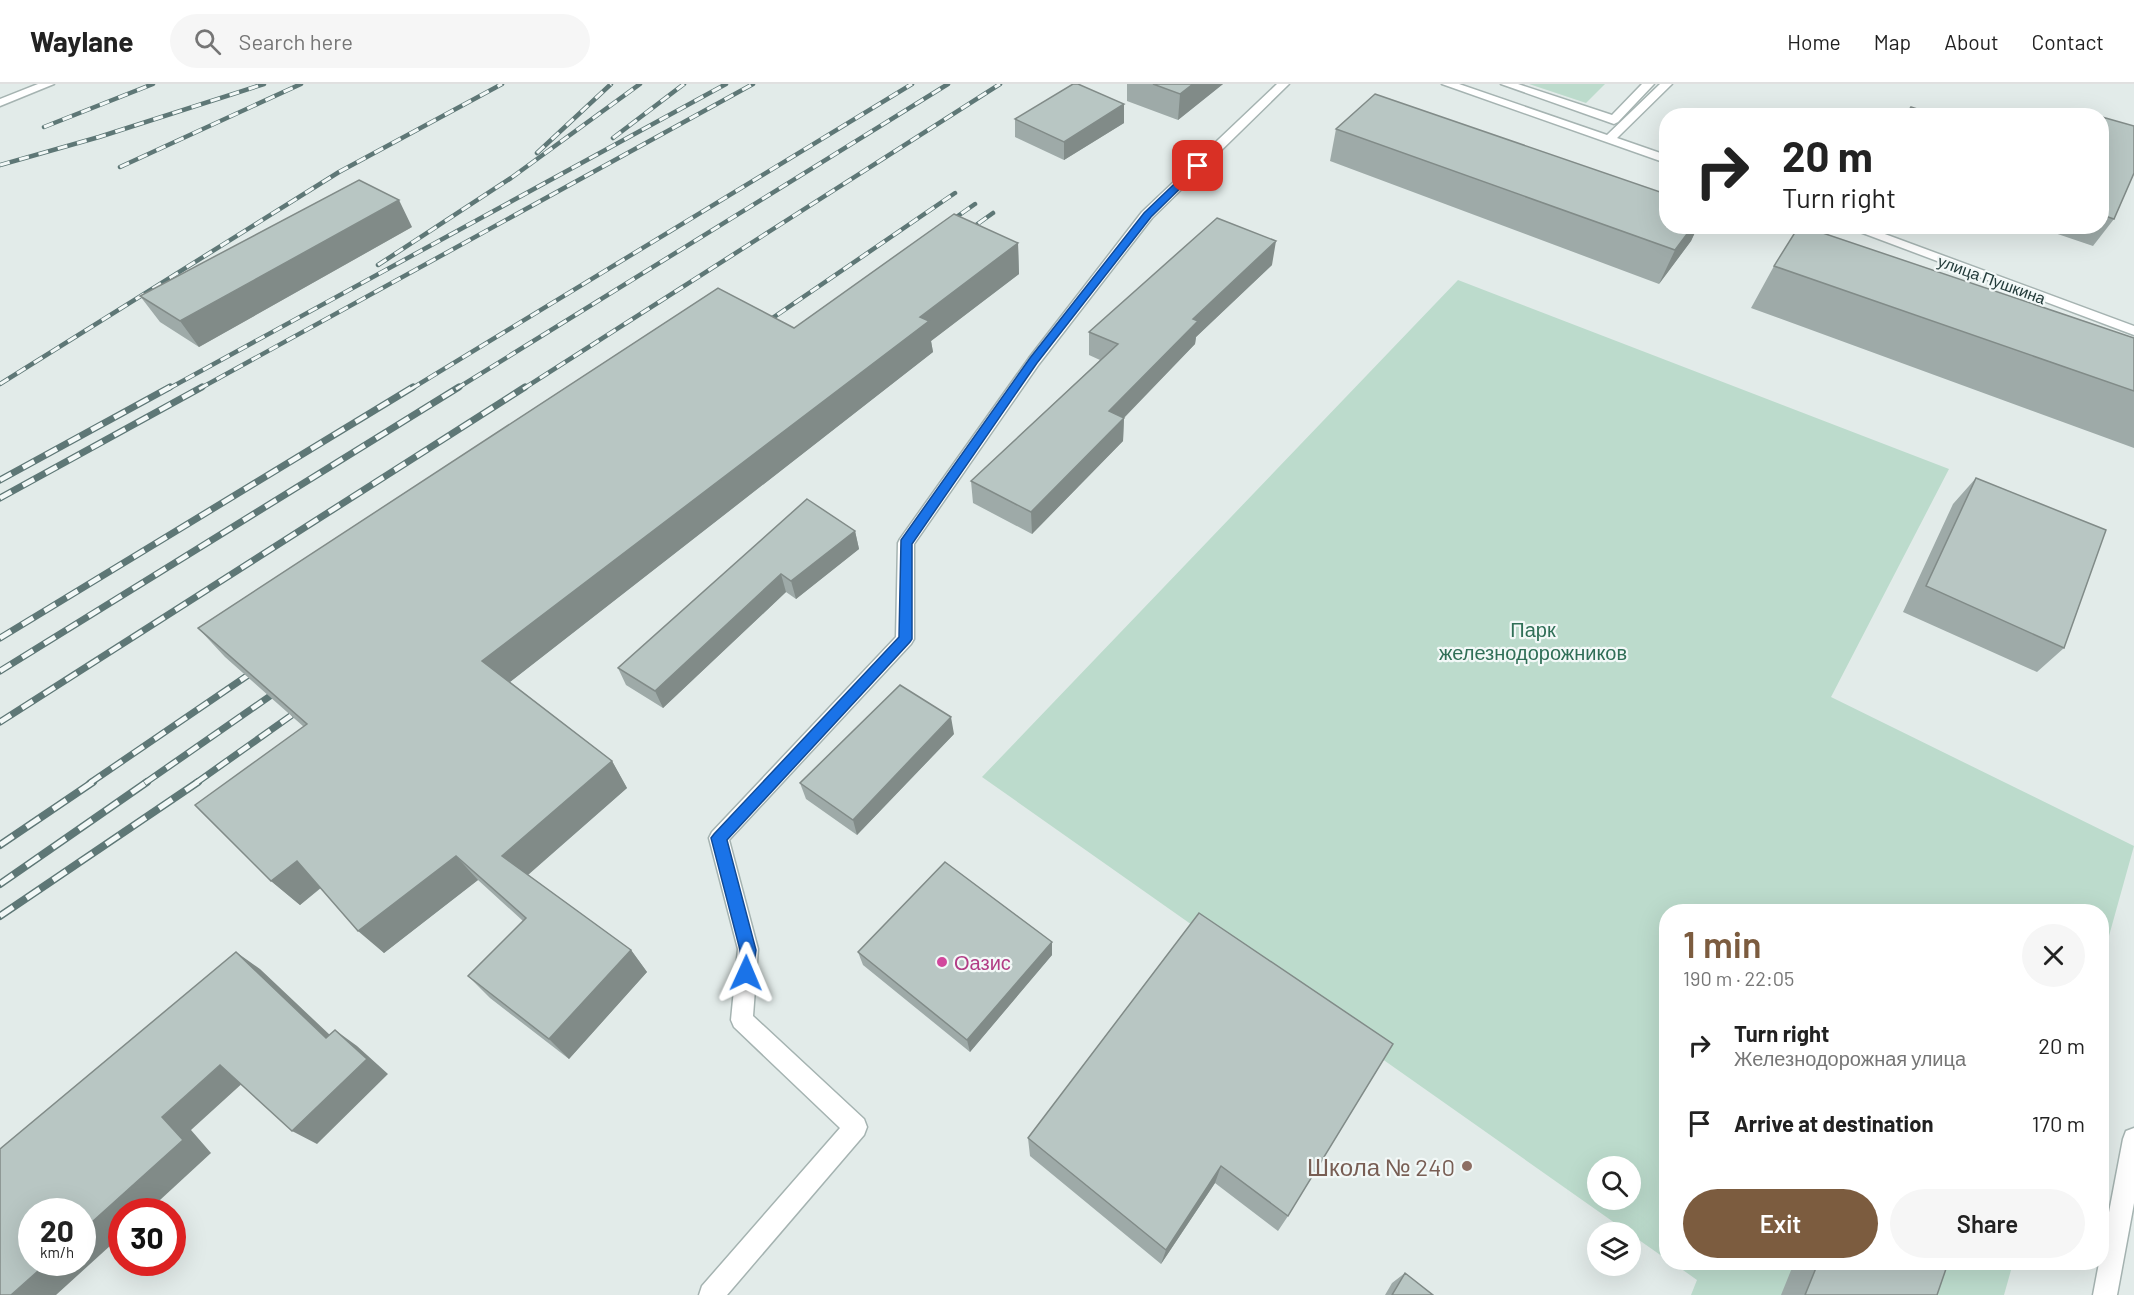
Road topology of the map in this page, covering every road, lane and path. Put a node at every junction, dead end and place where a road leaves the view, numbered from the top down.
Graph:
1 (48, 84) edge
2 (1283, 84) edge
3 (1448, 84) edge
4 (1507, 84) edge
5 (1648, 84) edge
6 (1666, 84) edge
7 (0, 103) edge
8 (1610, 139) junction
9 (1659, 156) edge
10 (1872, 234) edge
11 (2134, 331) edge
12 (2134, 1138) edge
13 (2130, 1176) edge
14 (711, 1295) edge
15 (2105, 1295) edge

1 - 7 street
2 - 14 street
3 - 8 street
4 - 5 street
6 - 8 street
8 - 9 street
10 - 11 street, улица Пушкина
12 - 13 street
13 - 15 street

